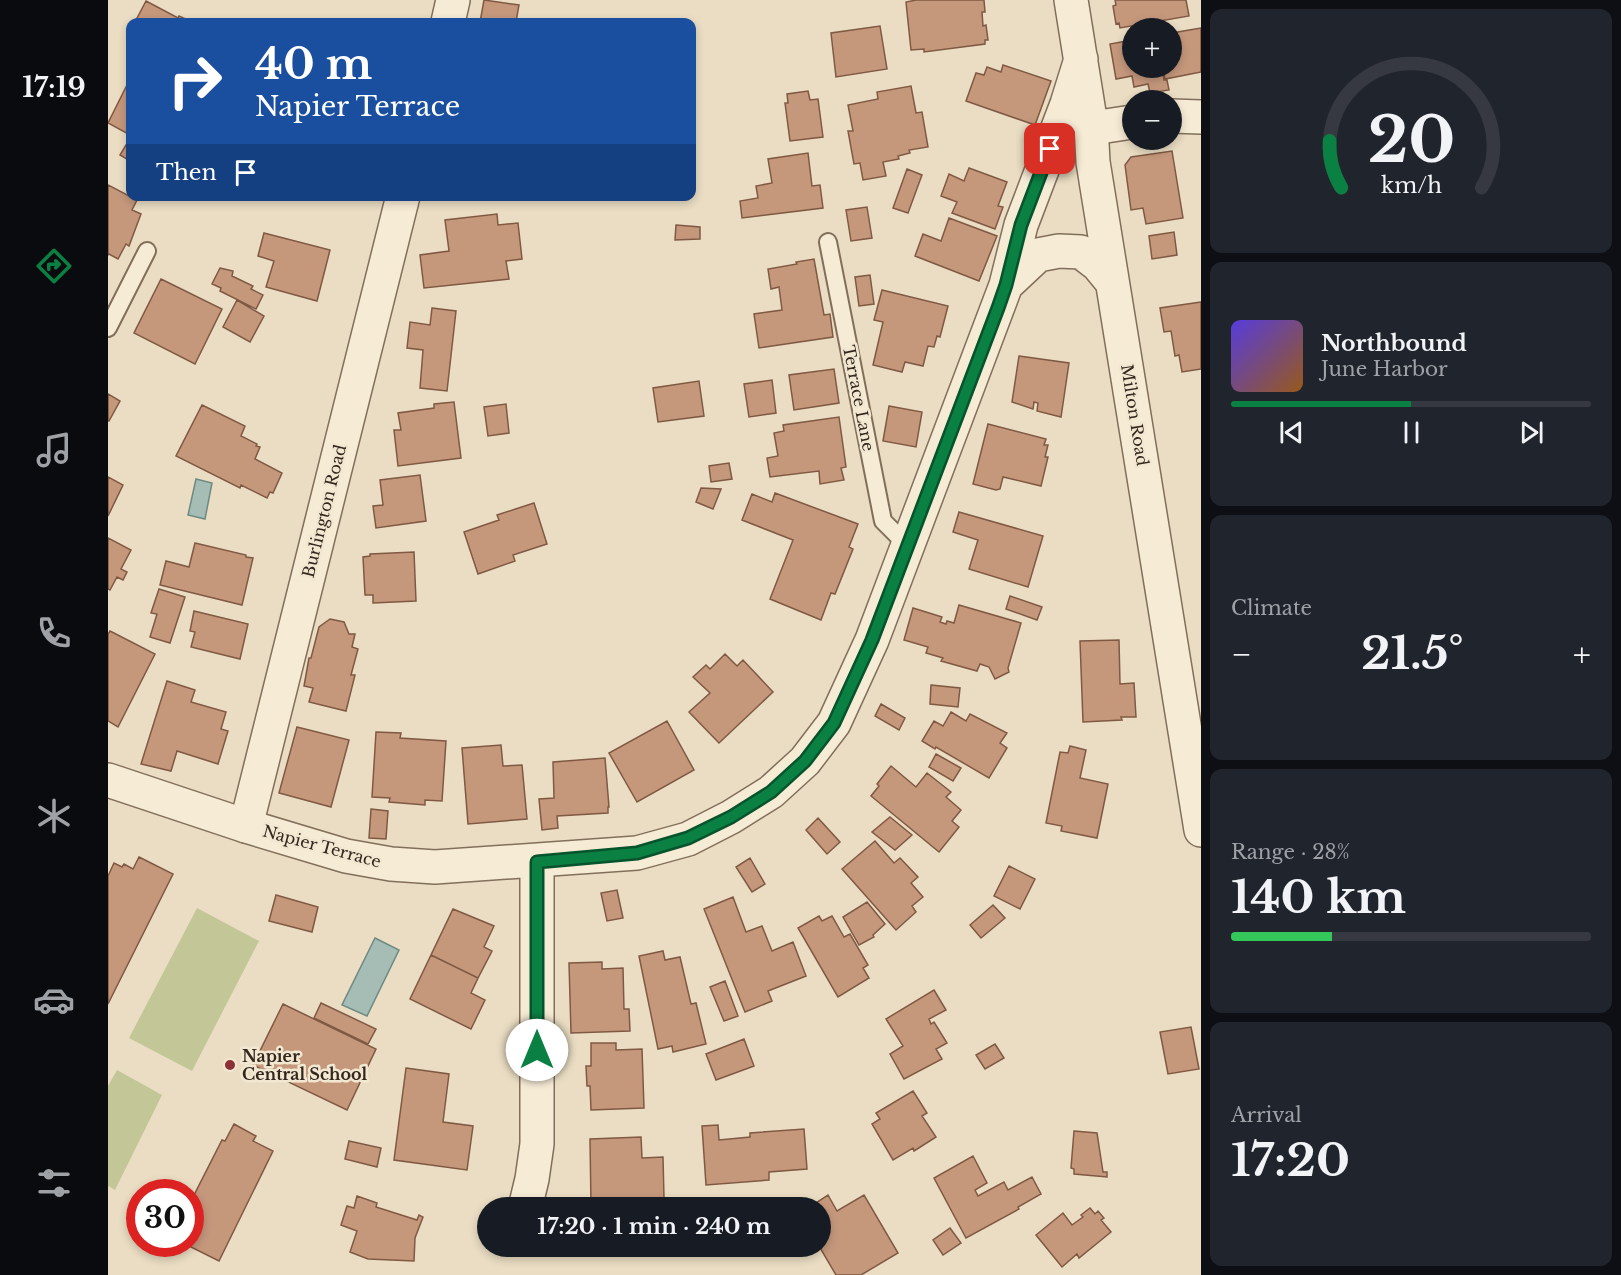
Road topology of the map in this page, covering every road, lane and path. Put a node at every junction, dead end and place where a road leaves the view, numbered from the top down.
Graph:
1 (453, 0) edge
2 (1071, 0) edge
3 (449, 18) edge
4 (1081, 59) junction
5 (1182, 116) edge
6 (1201, 117) edge
7 (1122, 124) edge
8 (1091, 125) junction
9 (402, 201) edge
10 (828, 242) dead end
11 (147, 251) dead end
12 (1112, 282) junction
13 (1006, 285) junction
14 (108, 328) edge
15 (907, 545) junction
16 (108, 780) edge
17 (246, 826) junction
18 (1201, 830) edge
19 (537, 862) junction
20 (528, 1197) edge

1 - 3 street
2 - 4 street, Milton Road
4 - 8 street, Milton Road
4 - 13 street, Napier Terrace
5 - 6 street
7 - 8 street
8 - 12 street, Milton Road
9 - 17 street, Burlington Road
10 - 15 lane, Terrace Lane
11 - 14 lane
12 - 13 street
12 - 18 street, Milton Road
13 - 15 street, Napier Terrace
15 - 19 street, Napier Terrace
16 - 17 street, Napier Terrace
17 - 19 street, Napier Terrace
19 - 20 street

